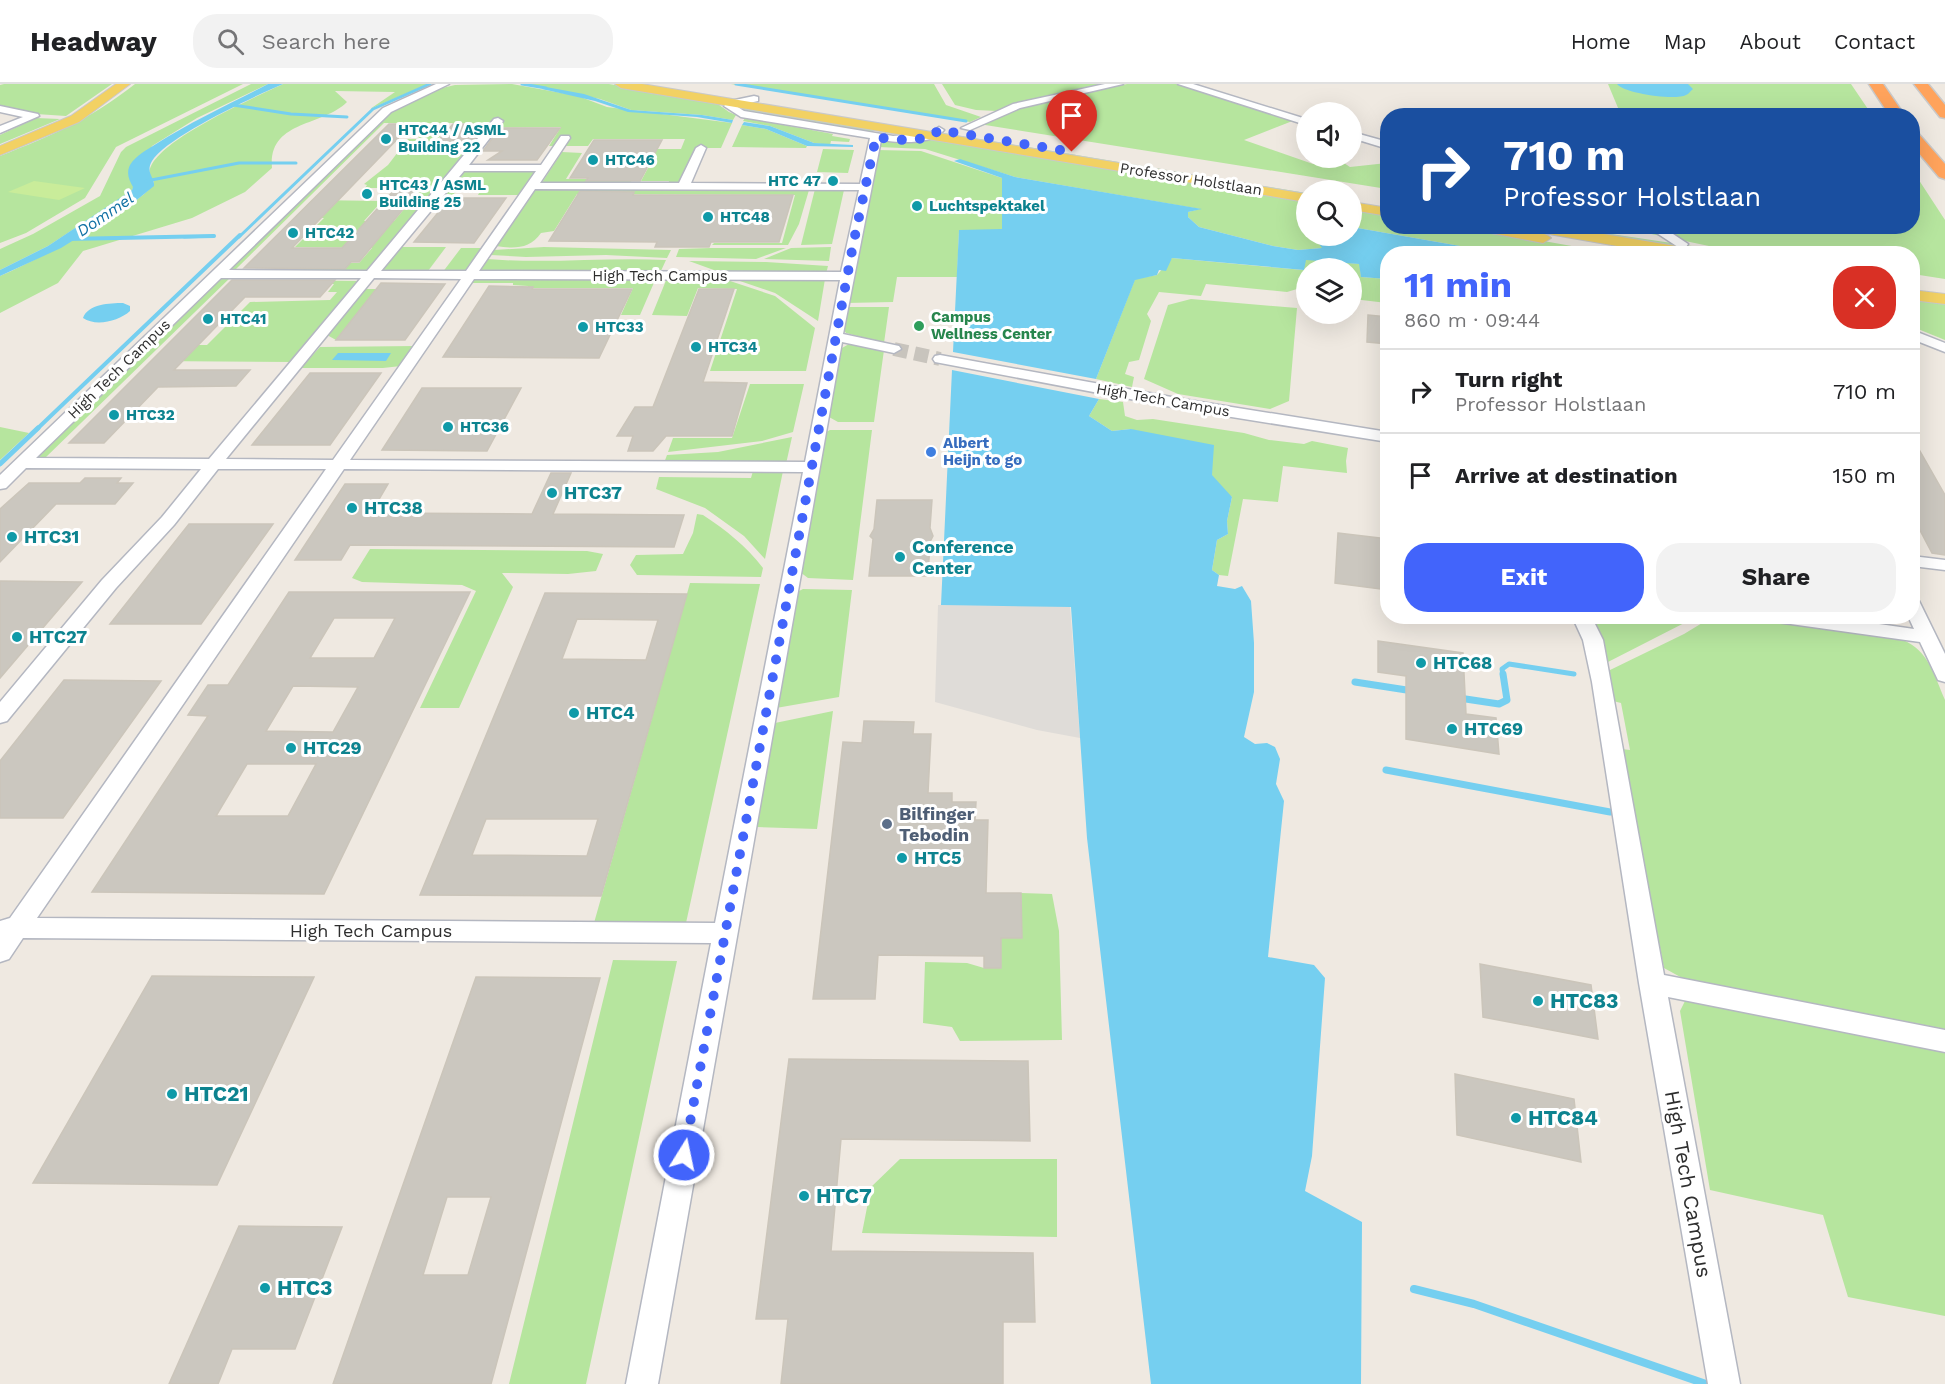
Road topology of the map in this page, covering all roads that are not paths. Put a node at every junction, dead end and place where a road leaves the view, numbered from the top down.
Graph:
1 (124, 84) edge
2 (444, 84) edge
3 (621, 84) edge
4 (660, 84) edge
5 (1118, 84) edge
6 (1184, 84) edge
7 (1876, 84) edge
8 (1921, 84) edge
9 (754, 99) junction
10 (734, 103) junction
11 (1892, 108) edge
12 (0, 109) edge
13 (1945, 114) edge
14 (1296, 119) edge
15 (498, 121) dead end
16 (966, 128) dead end
17 (0, 130) edge
18 (936, 133) junction
19 (876, 137) junction
20 (565, 138) dead end
21 (1362, 138) edge
22 (1380, 144) edge
23 (1920, 144) edge
24 (702, 148) dead end
25 (0, 151) edge
26 (460, 168) junction
27 (546, 168) junction
28 (1945, 174) edge
29 (533, 186) junction
30 (683, 187) junction
31 (866, 187) junction
32 (1296, 188) edge
33 (1296, 196) edge
34 (1362, 200) edge
35 (1380, 203) edge
36 (1362, 208) edge
37 (1380, 211) edge
38 (1522, 234) edge
39 (1582, 234) edge
40 (1665, 234) edge
41 (1592, 246) edge
42 (1667, 246) edge
43 (1683, 246) edge
44 (216, 274) junction
45 (371, 275) junction
46 (472, 275) junction
47 (848, 276) junction
48 (1920, 286) edge
49 (1945, 289) edge
50 (1920, 296) edge
51 (1945, 299) edge
52 (836, 337) junction
53 (1920, 337) edge
54 (1945, 348) edge
55 (894, 349) tunnel mouth
56 (940, 359) tunnel mouth
57 (1380, 436) edge
58 (21, 463) junction
59 (216, 464) junction
60 (338, 465) junction
61 (812, 467) junction
62 (0, 484) edge
63 (1920, 562) edge
64 (1945, 565) edge
65 (1920, 622) edge
66 (1585, 624) edge
67 (1834, 624) edge
68 (1927, 637) junction
69 (1945, 675) edge
70 (0, 716) edge
71 (9, 928) edge
72 (725, 933) junction
73 (0, 952) edge
74 (1652, 983) junction
75 (1945, 1041) edge
76 (642, 1384) edge
77 (1724, 1384) edge

1 - 25 main road
2 - 44 street, High Tech Campus
3 - 10 main road, Professor Holstlaan
4 - 9 main road, Professor Holstlaan
5 - 16 street
6 - 14 street
7 - 11 highway
8 - 13 highway
9 - 10 street, Professor Holstlaan
9 - 18 main road, Professor Holstlaan
10 - 18 main road, Professor Holstlaan
10 - 19 street, Professor Holstlaan
12 - 17 street
15 - 26 street
18 - 19 street, Professor Holstlaan
18 - 32 main road, Professor Holstlaan
18 - 33 main road, Professor Holstlaan
19 - 31 street
20 - 27 street
21 - 22 street
23 - 28 highway
24 - 30 street
26 - 27 street
26 - 45 street
27 - 29 street
29 - 30 street
29 - 46 street
30 - 31 street
31 - 47 street
34 - 35 main road
36 - 37 main road
38 - 41 main road
39 - 42 main road
40 - 43 street
44 - 45 street, High Tech Campus
44 - 58 street, High Tech Campus
45 - 46 street, High Tech Campus
45 - 59 street
46 - 47 street, High Tech Campus
46 - 60 street
47 - 52 street
48 - 49 main road
50 - 51 main road
52 - 55 street
52 - 61 street
53 - 54 street
56 - 57 street, High Tech Campus
58 - 59 street
58 - 62 street, High Tech Campus
59 - 60 street
59 - 70 street
60 - 61 street
60 - 71 street
61 - 72 street
63 - 64 street
65 - 68 street
66 - 74 street, High Tech Campus
67 - 68 street
68 - 69 street
71 - 72 street, High Tech Campus
71 - 73 street
72 - 76 street
74 - 75 street
74 - 77 street, High Tech Campus

